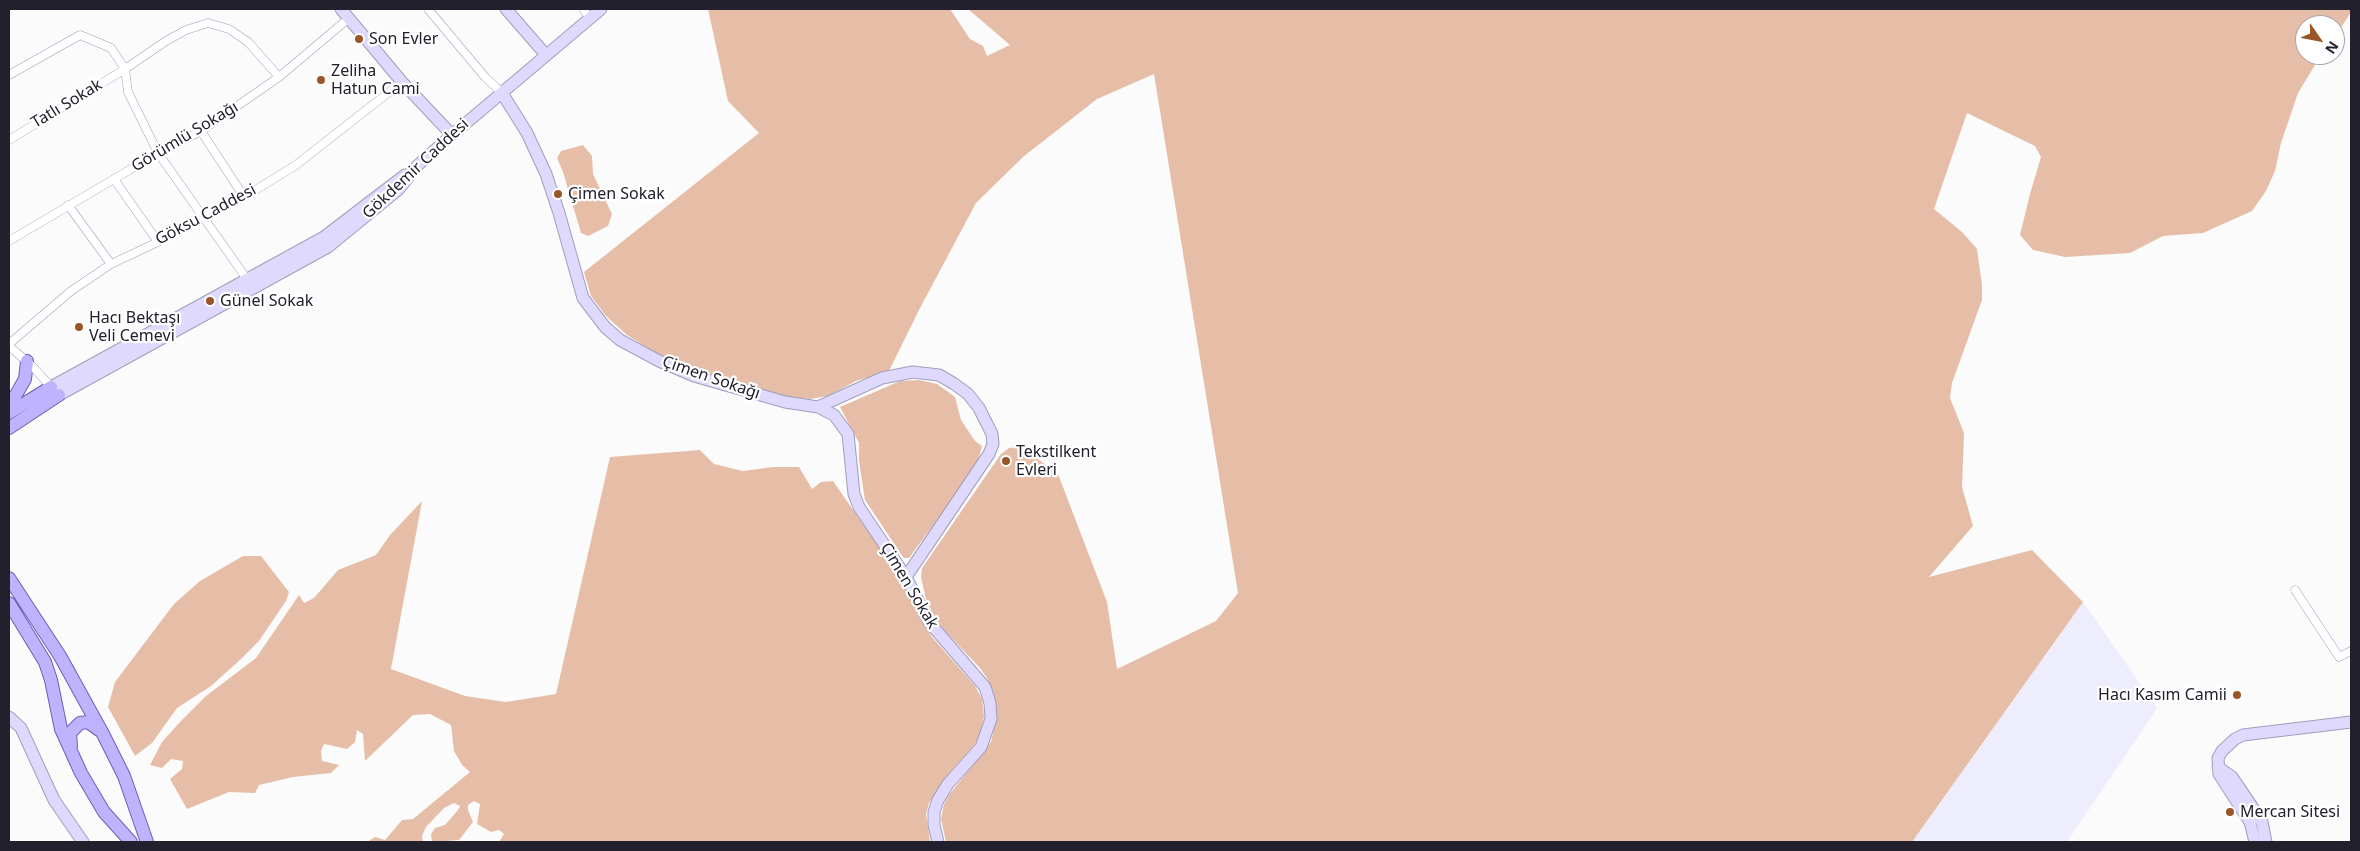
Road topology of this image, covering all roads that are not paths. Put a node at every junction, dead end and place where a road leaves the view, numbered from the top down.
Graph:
1 (341, 9) edge
2 (428, 9) edge
3 (506, 9) edge
4 (601, 9) edge
5 (586, 13) edge
6 (349, 18) junction
7 (546, 55) junction
8 (125, 69) junction
9 (9, 75) edge
10 (279, 77) junction
11 (402, 82) junction
12 (502, 93) junction
13 (201, 131) junction
14 (452, 135) junction
15 (9, 140) edge
16 (158, 153) junction
17 (114, 179) junction
18 (244, 197) junction
19 (68, 206) junction
20 (201, 216) junction
21 (9, 241) edge
22 (158, 242) junction
23 (111, 264) junction
24 (250, 283) junction
25 (9, 345) edge
26 (27, 361) junction
27 (55, 391) junction
28 (9, 407) edge
29 (818, 407) junction
30 (9, 413) edge
31 (9, 428) edge
32 (906, 577) junction
33 (9, 578) edge
34 (2295, 590) dead end
35 (9, 603) edge
36 (2351, 651) edge
37 (9, 718) edge
38 (2351, 722) edge
39 (103, 734) junction
40 (2218, 767) junction
41 (81, 773) junction
42 (83, 842) edge
43 (130, 842) edge
44 (146, 842) edge
45 (938, 842) edge
46 (2255, 842) edge
47 (2266, 842) edge

1 - 6 main road
2 - 12 street, Çimen Sokağı
3 - 7 main road
4 - 5 main road, Gökdemir Caddesi
5 - 7 main road, Gökdemir Caddesi
6 - 10 street, Görümlü Sokağı
6 - 11 main road
7 - 12 main road, Gökdemir Caddesi
8 - 9 street
8 - 10 street, Tatlı Sokak
8 - 15 street, Tatlı Sokak
8 - 16 street
10 - 13 street, Görümlü Sokağı
11 - 14 main road
11 - 18 street, Göksu Caddesi
12 - 14 main road, Gökdemir Caddesi
12 - 29 main road, Çimen Sokağı
13 - 16 street, Görümlü Sokağı
13 - 18 street
14 - 24 main road, Gökdemir Caddesi
16 - 17 street, Görümlü Sokağı
16 - 20 street
17 - 19 street, Görümlü Sokağı
17 - 22 street
18 - 20 street, Göksu Caddesi
19 - 21 street, Görümlü Sokağı
19 - 23 street
20 - 22 street, Göksu Caddesi
20 - 24 street
22 - 23 street, Göksu Caddesi
23 - 25 street, Göksu Caddesi
24 - 27 main road, Gökdemir Caddesi
25 - 26 street
26 - 27 street
26 - 28 main road
27 - 30 main road
27 - 31 main road
29 - 32 main road, Çimen Sokak
29 - 32 main road
32 - 45 main road, Çimen Sokak
33 - 39 main road
34 - 36 street
35 - 41 main road
37 - 42 main road
38 - 40 main road
39 - 41 main road
39 - 44 main road
40 - 46 main road
40 - 47 main road
41 - 43 main road

